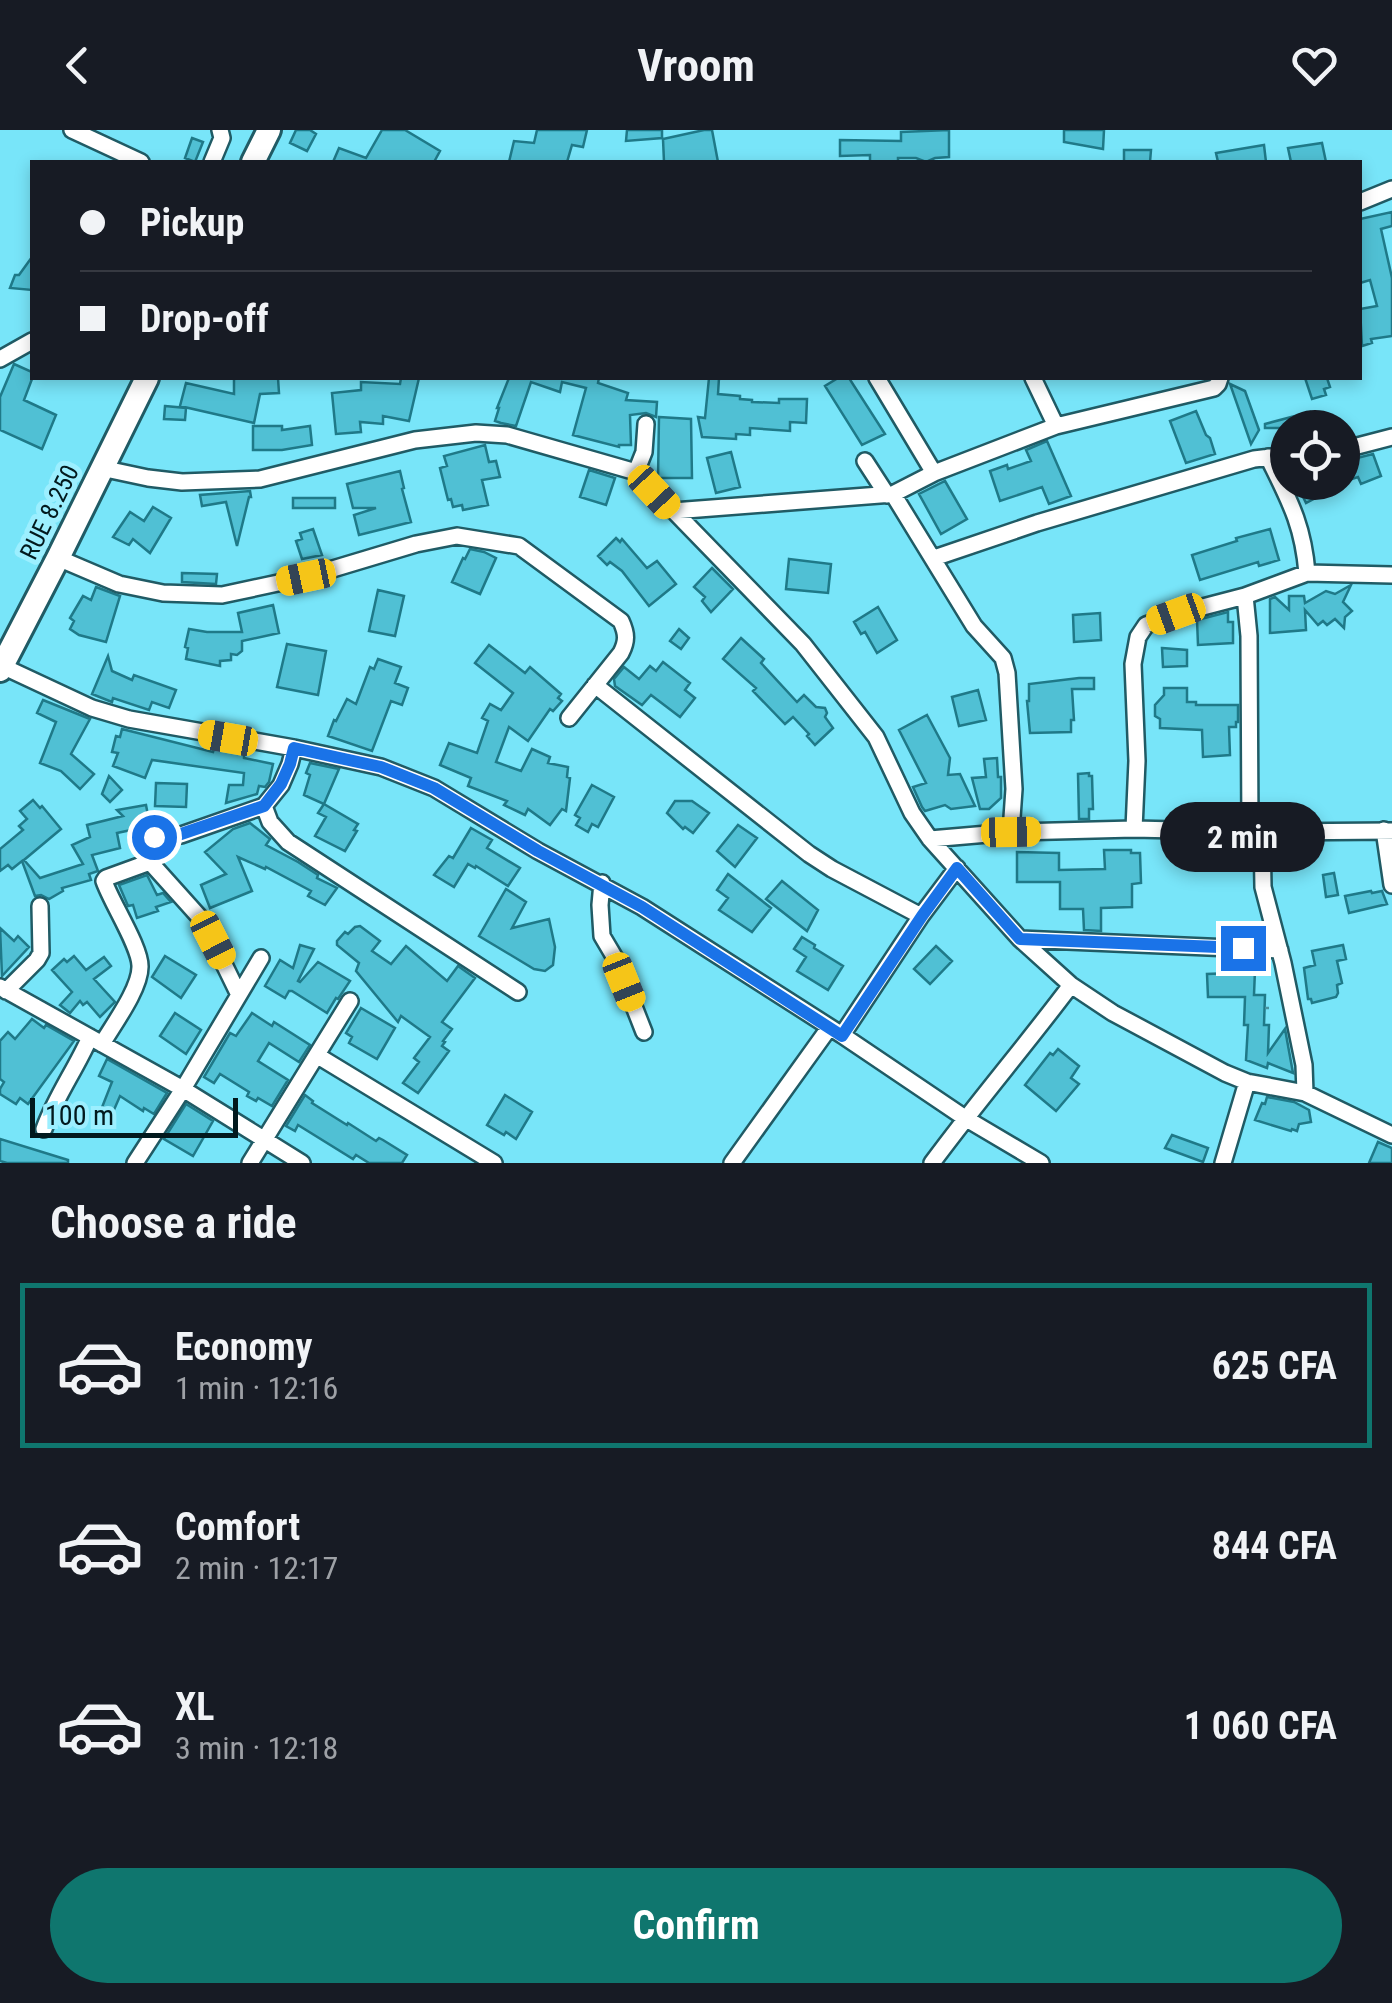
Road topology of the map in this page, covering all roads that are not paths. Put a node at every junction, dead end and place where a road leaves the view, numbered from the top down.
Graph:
1 (72, 130) edge
2 (220, 130) edge
3 (269, 130) edge
4 (137, 160) edge
5 (213, 160) edge
6 (254, 160) edge
7 (1392, 189) edge
8 (1362, 201) edge
9 (30, 341) edge
10 (0, 359) edge
11 (146, 380) edge
12 (878, 380) edge
13 (1034, 380) edge
14 (1219, 380) edge
15 (646, 424) dead end
16 (1056, 426) junction
17 (1392, 437) edge
18 (1360, 445) edge
19 (1268, 456) joint
20 (865, 461) dead end
21 (101, 468) junction
22 (636, 472) junction
23 (934, 472) junction
24 (890, 494) junction
25 (673, 511) junction
26 (58, 558) junction
27 (934, 558) junction
28 (1307, 573) junction
29 (1392, 575) edge
30 (1245, 596) junction
31 (1, 668) edge
32 (595, 685) junction
33 (569, 718) dead end
34 (294, 748) junction
35 (264, 806) junction
36 (1134, 828) junction
37 (1388, 831) edge
38 (1011, 832) junction
39 (1256, 832) junction
40 (930, 839) junction
41 (150, 862) junction
42 (957, 868) junction
43 (602, 884) junction
44 (1392, 885) edge
45 (40, 906) dead end
46 (922, 916) junction
47 (1020, 939) junction
48 (1280, 950) junction
49 (261, 958) dead end
50 (1071, 985) junction
51 (3, 989) edge
52 (518, 992) dead end
53 (240, 995) junction
54 (350, 1001) dead end
55 (644, 1032) dead end
56 (836, 1032) junction
57 (96, 1041) junction
58 (318, 1056) junction
59 (1247, 1082) junction
60 (182, 1089) junction
61 (1305, 1093) junction
62 (965, 1118) junction
63 (44, 1128) dead end
64 (1392, 1134) edge
65 (264, 1140) junction
66 (134, 1163) edge
67 (250, 1163) edge
68 (302, 1163) edge
69 (494, 1163) edge
70 (732, 1163) edge
71 (932, 1163) edge
72 (1041, 1163) edge
73 (1223, 1163) edge

1 - 4 street
2 - 5 street
3 - 6 highway
7 - 8 street
9 - 10 street
11 - 21 highway, RUE 8.250
12 - 23 street
13 - 16 street
14 - 16 street
15 - 22 street
16 - 23 street
17 - 18 street
19 - 27 street
19 - 28 street
20 - 24 street
21 - 22 street
21 - 26 highway, RUE 8.250
22 - 25 street
23 - 24 street
24 - 25 street
24 - 27 street
25 - 40 street
26 - 31 highway, RUE 8.250
26 - 32 street
27 - 38 street
28 - 29 street
28 - 30 street
30 - 36 street
30 - 39 street
31 - 34 street
32 - 33 street
32 - 46 street
34 - 35 street
34 - 43 street
35 - 41 street
35 - 52 street
36 - 38 street
36 - 39 street
37 - 39 street
37 - 44 street
38 - 40 street
39 - 48 street
40 - 42 street
41 - 53 street
41 - 57 street
42 - 46 street
42 - 47 street
43 - 55 street
43 - 56 street
45 - 51 street
46 - 56 street
47 - 48 street
47 - 50 street
48 - 61 street
49 - 53 street
50 - 59 street
50 - 62 street
51 - 57 street
53 - 60 street
54 - 58 street
56 - 62 street
56 - 70 street
57 - 60 street
57 - 63 street
58 - 65 street
58 - 69 street
59 - 61 street
59 - 73 street
60 - 65 street
60 - 66 street
61 - 64 street
62 - 71 street
62 - 72 street
65 - 67 street
65 - 68 street

